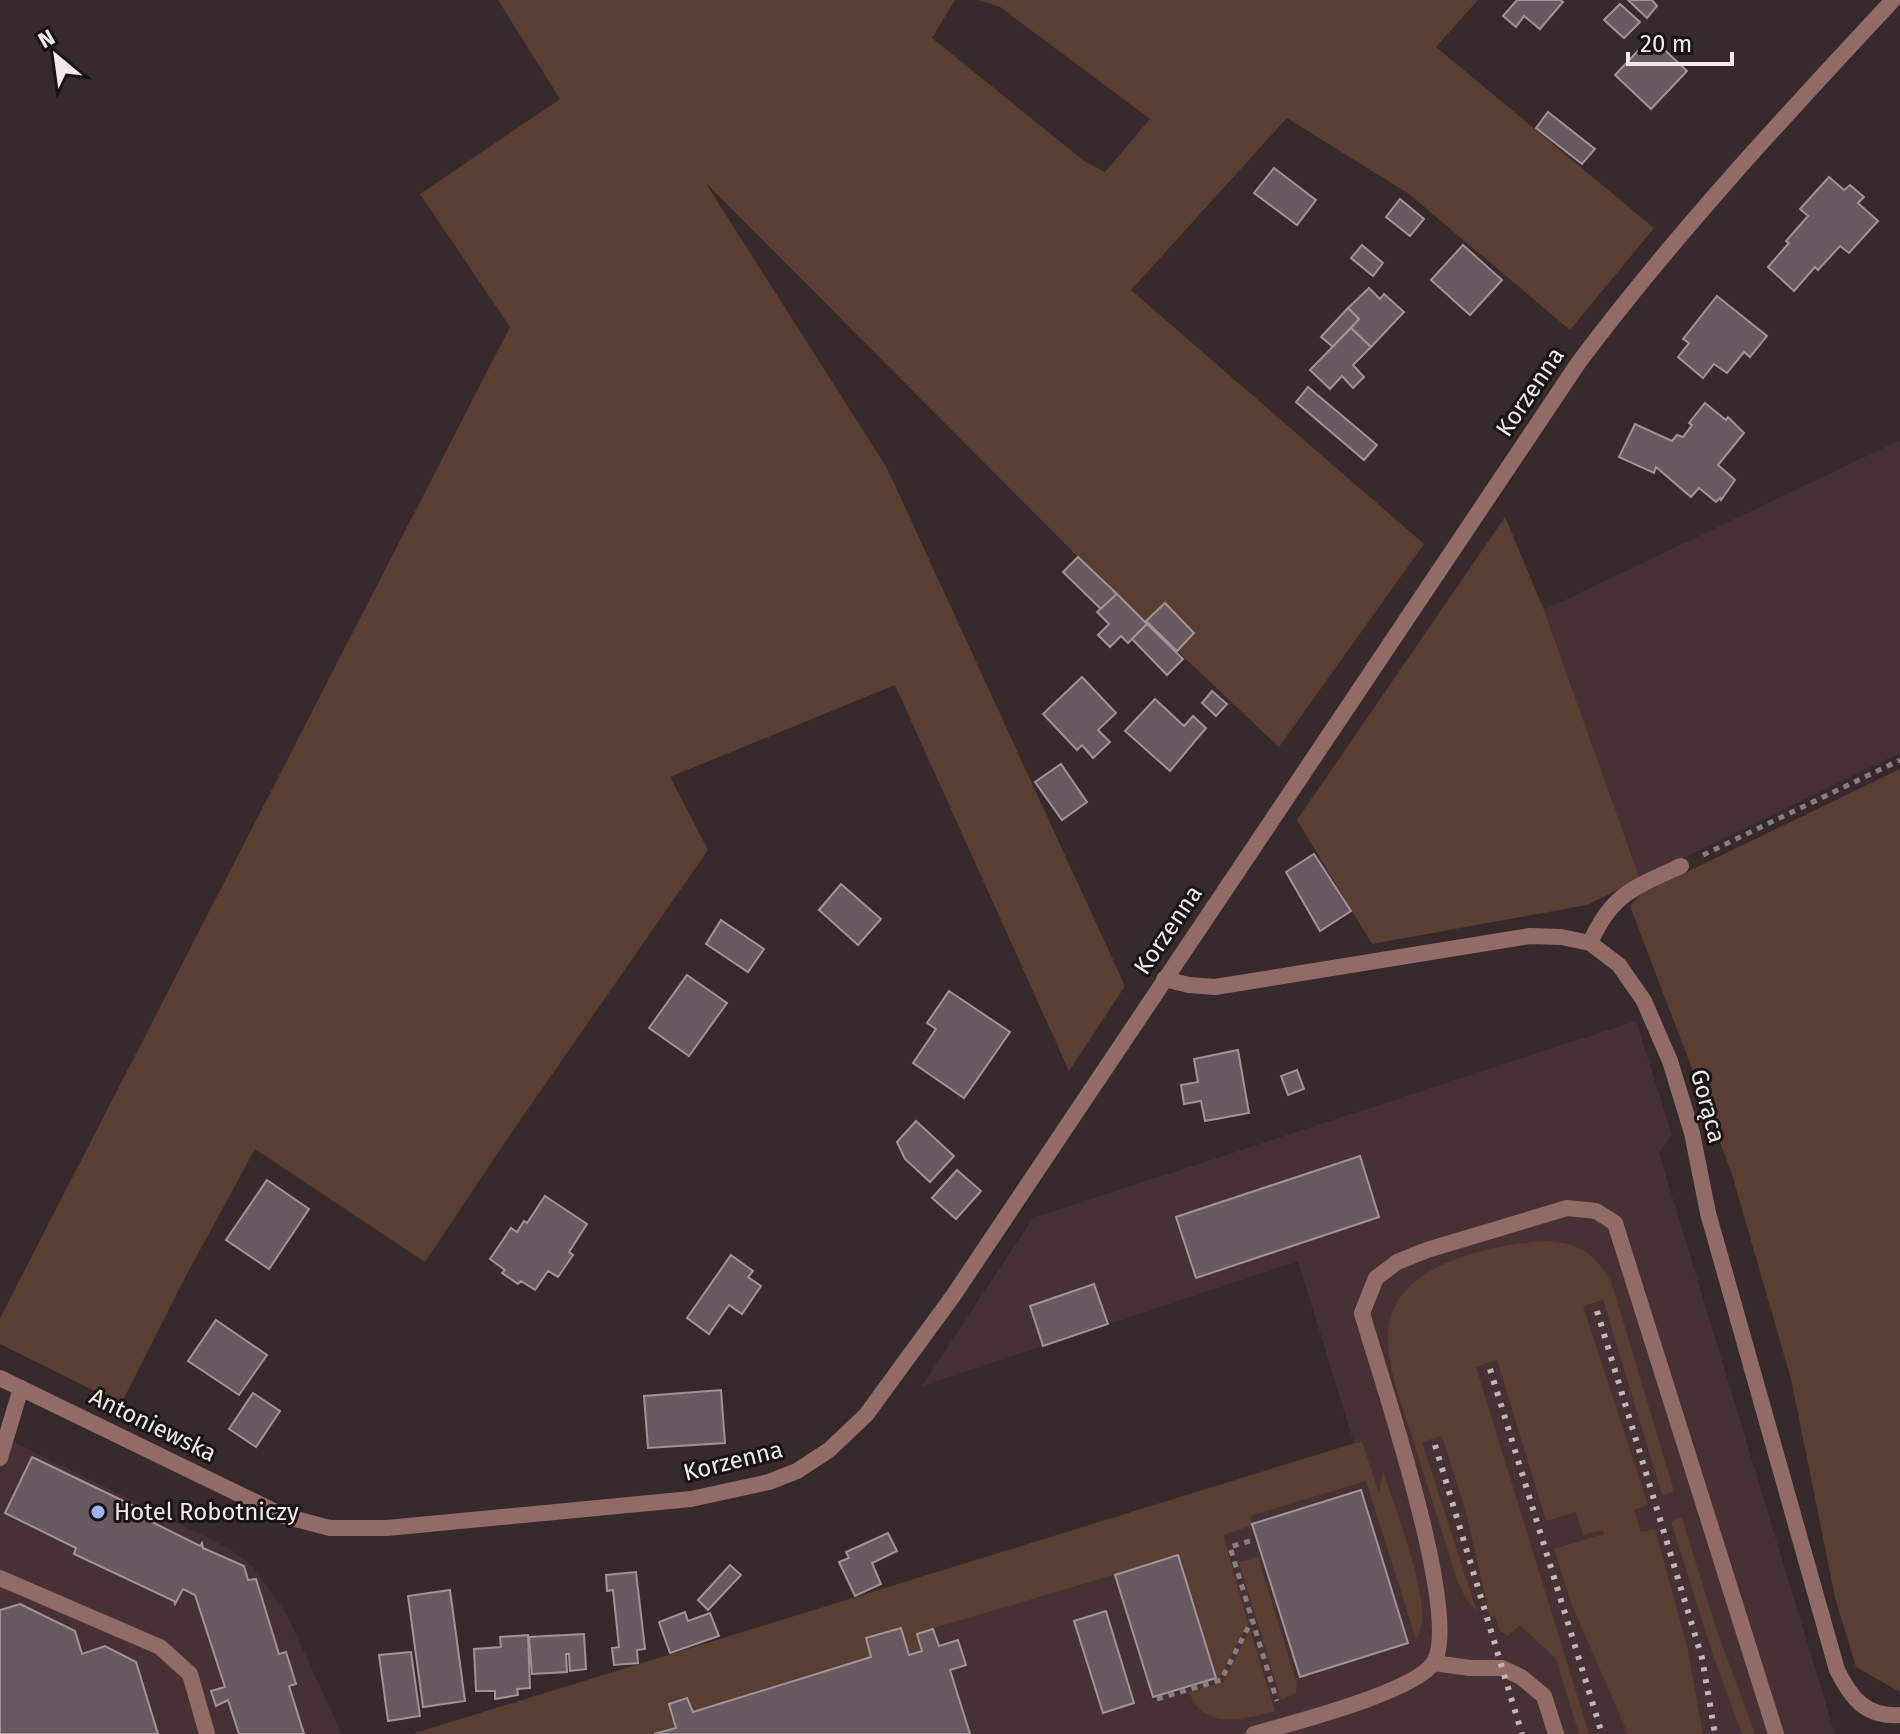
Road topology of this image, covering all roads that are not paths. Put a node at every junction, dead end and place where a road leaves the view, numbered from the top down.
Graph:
1 (1893, 0) edge
2 (1681, 866) road end
3 (1590, 943) junction
4 (1164, 979) junction
5 (0, 1378) edge
6 (21, 1388) junction
7 (0, 1458) edge
8 (284, 1516) joint
9 (0, 1578) edge
10 (1434, 1663) junction
11 (1900, 1715) edge
12 (207, 1734) edge
13 (1254, 1734) edge
14 (1556, 1734) edge
15 (1776, 1734) edge

1 - 4 street, Korzenna
2 - 3 street
3 - 4 street, Gorąca
3 - 11 street, Gorąca
4 - 8 street, Korzenna
5 - 6 street, Antoniewska
6 - 7 street
6 - 8 street, Antoniewska
9 - 12 street
10 - 13 street
10 - 14 street
10 - 15 street

